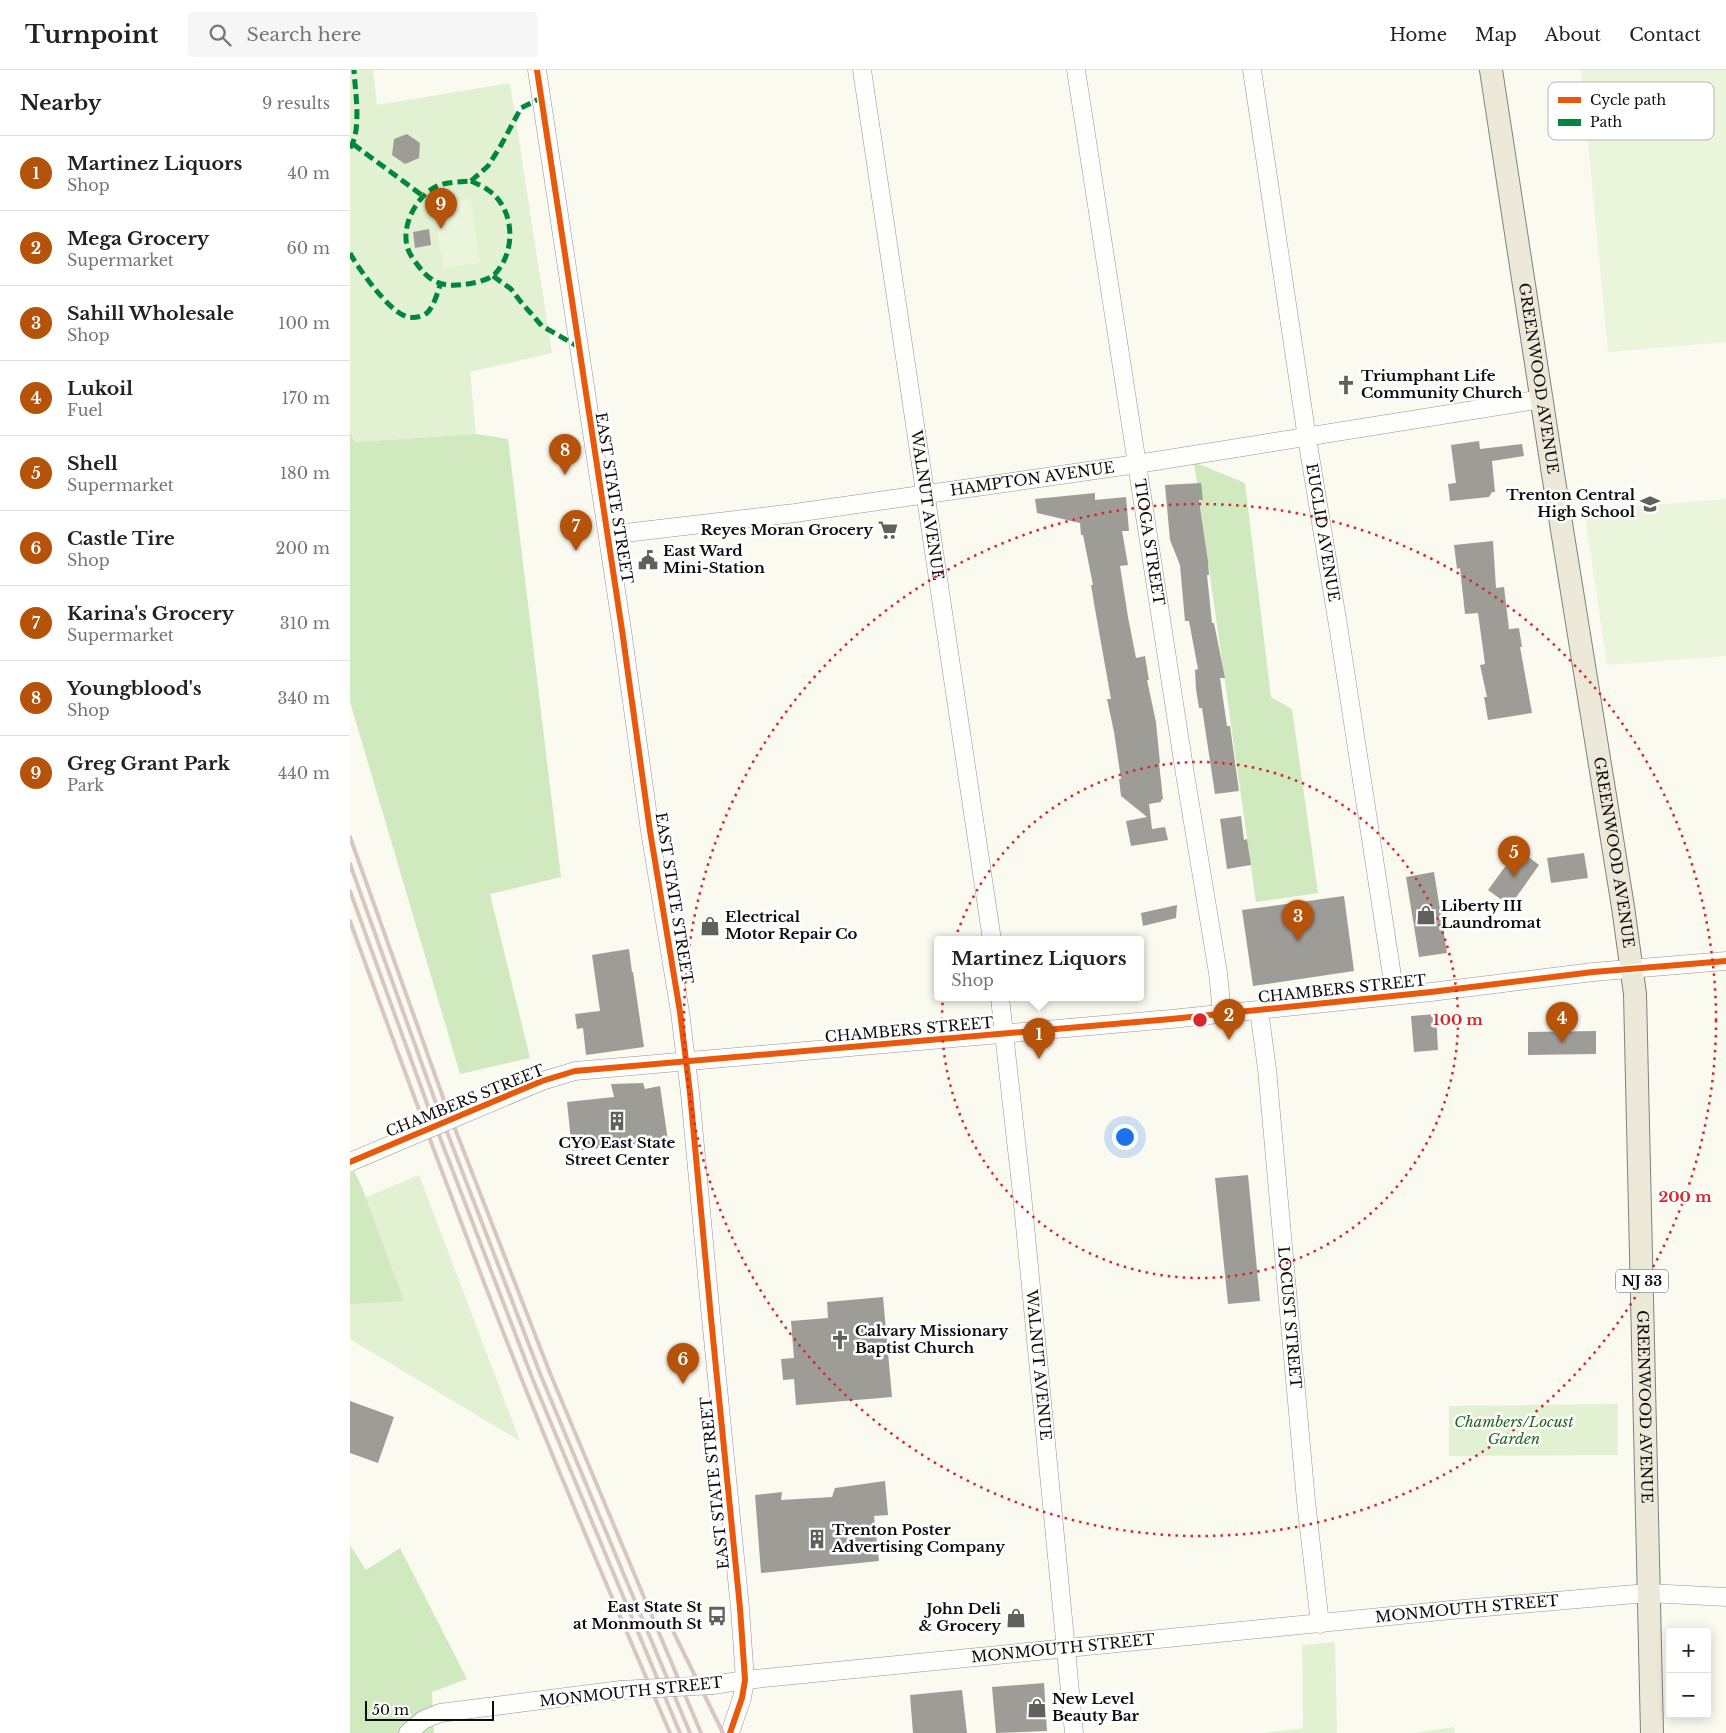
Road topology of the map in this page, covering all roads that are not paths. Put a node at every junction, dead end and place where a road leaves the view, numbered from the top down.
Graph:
1 (536, 70) edge
2 (862, 70) edge
3 (1076, 70) edge
4 (1252, 70) edge
5 (1491, 70) edge
6 (1542, 399) junction
7 (1307, 438) junction
8 (1137, 464) junction
9 (925, 493) junction
10 (608, 535) junction
11 (991, 936) edge
12 (1726, 961) edge
13 (1631, 969) junction
14 (1394, 995) junction
15 (1000, 1001) edge
16 (1259, 1010) junction
17 (1222, 1013) junction
18 (1005, 1034) junction
19 (686, 1062) junction
20 (350, 1162) edge
21 (1648, 1593) junction
22 (1726, 1597) edge
23 (1320, 1624) junction
24 (1066, 1649) junction
25 (745, 1680) junction
26 (731, 1731) edge
27 (408, 1733) edge
28 (1074, 1733) edge
29 (1652, 1733) edge

1 - 10 street, EAST STATE STREET
2 - 9 street, WALNUT AVENUE
3 - 8 street, TIOGA STREET
4 - 7 street, EUCLID AVENUE
5 - 6 main road, GREENWOOD AVENUE / NJ 33
6 - 7 street, HAMPTON AVENUE
6 - 13 main road, GREENWOOD AVENUE / NJ 33
7 - 8 street, HAMPTON AVENUE
7 - 14 street, EUCLID AVENUE
8 - 9 street, HAMPTON AVENUE
8 - 17 street, TIOGA STREET
9 - 10 street, HAMPTON AVENUE
9 - 11 street, WALNUT AVENUE
10 - 19 street, EAST STATE STREET
12 - 13 street, CHAMBERS STREET
13 - 14 street, CHAMBERS STREET
13 - 21 main road, GREENWOOD AVENUE / NJ 33
14 - 16 street, CHAMBERS STREET
15 - 18 street, WALNUT AVENUE
16 - 17 street, CHAMBERS STREET
16 - 23 street, LOCUST STREET
17 - 18 street, CHAMBERS STREET
18 - 19 street, CHAMBERS STREET
18 - 24 street, WALNUT AVENUE
19 - 20 street, CHAMBERS STREET, bridge
19 - 25 street, EAST STATE STREET
21 - 22 street, MONMOUTH STREET
21 - 23 street, MONMOUTH STREET
21 - 29 main road, GREENWOOD AVENUE / NJ 33
23 - 24 street, MONMOUTH STREET
24 - 25 street, MONMOUTH STREET
24 - 28 street, WALNUT AVENUE
25 - 26 street, EAST STATE STREET
25 - 27 street, MONMOUTH STREET, bridge

